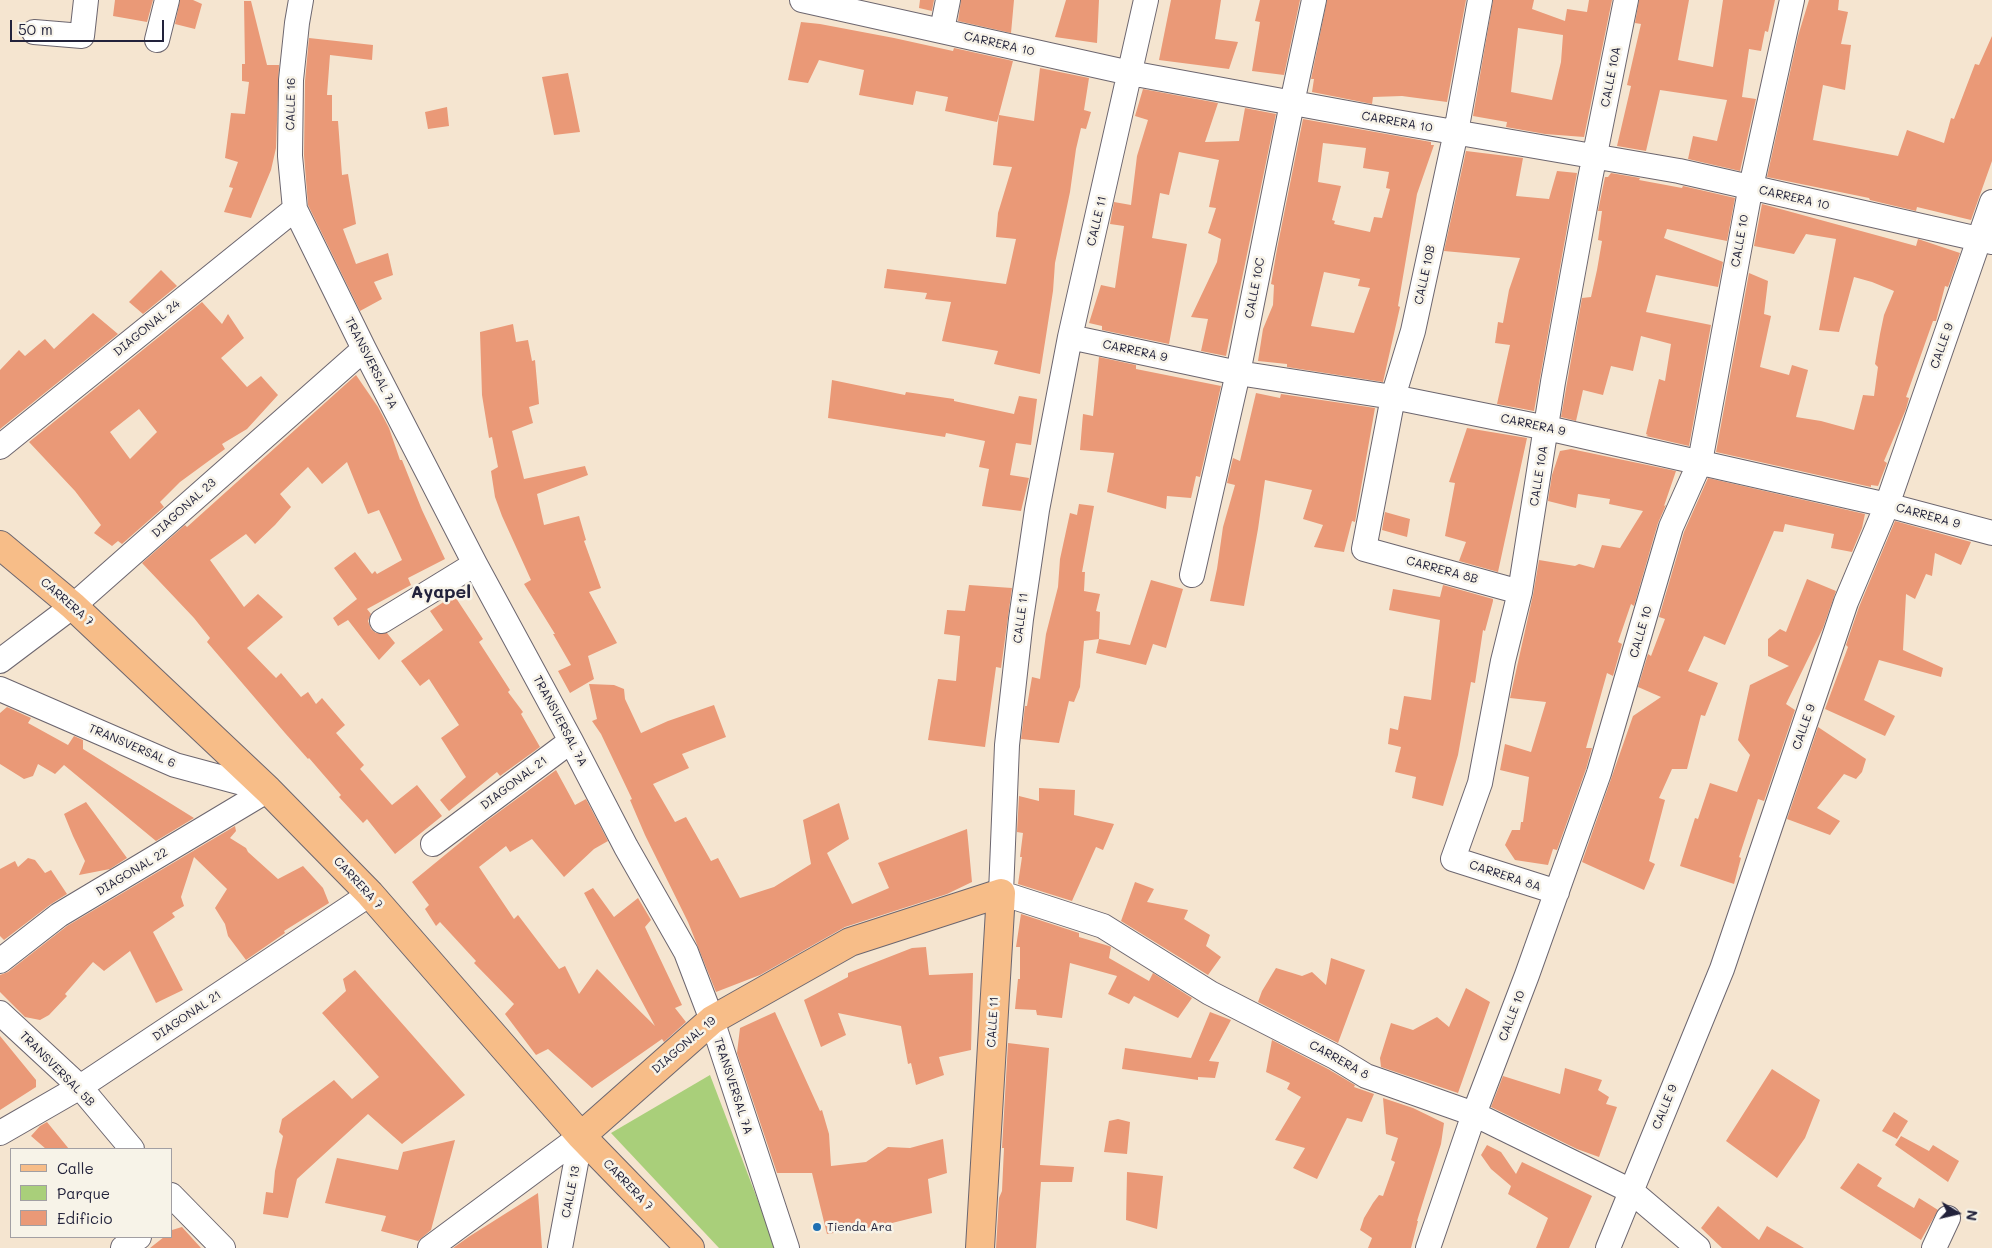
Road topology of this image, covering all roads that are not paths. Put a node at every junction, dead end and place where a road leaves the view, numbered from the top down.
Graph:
1 (86, 0) edge
2 (167, 0) edge
3 (301, 0) edge
4 (802, 0) edge
5 (948, 0) edge
6 (1146, 0) edge
7 (1314, 0) edge
8 (1480, 0) edge
9 (1626, 0) edge
10 (1792, 0) edge
11 (942, 30) junction
12 (34, 32) dead end
13 (157, 40) dead end
14 (1130, 73) junction
15 (1292, 103) junction
16 (1456, 132) junction
17 (1595, 156) junction
18 (1752, 188) junction
19 (1992, 202) edge
20 (295, 209) junction
21 (1986, 240) edge
22 (1070, 337) junction
23 (364, 349) junction
24 (1238, 373) junction
25 (1393, 397) junction
26 (1547, 428) junction
27 (0, 447) edge
28 (1700, 462) junction
29 (1887, 505) junction
30 (1992, 533) edge
31 (0, 545) edge
32 (1364, 549) joint
33 (476, 564) junction
34 (1192, 575) dead end
35 (1520, 592) junction
36 (73, 606) junction
37 (382, 621) dead end
38 (0, 661) edge
39 (0, 689) edge
40 (571, 740) junction
41 (268, 790) junction
42 (433, 844) dead end
43 (1453, 859) joint
44 (1557, 892) junction
45 (1001, 893) junction
46 (370, 894) junction
47 (0, 961) edge
48 (0, 1013) edge
49 (712, 1020) junction
50 (80, 1087) junction
51 (1474, 1114) junction
52 (0, 1133) edge
53 (581, 1136) junction
54 (131, 1148) edge
55 (1631, 1191) junction
56 (175, 1205) edge
57 (1948, 1218) dead end
58 (138, 1238) edge
59 (123, 1248) edge
60 (223, 1248) edge
61 (430, 1248) edge
62 (560, 1248) edge
63 (690, 1248) edge
64 (787, 1248) edge
65 (980, 1248) edge
66 (1428, 1248) edge
67 (1608, 1248) edge
68 (1698, 1248) edge
69 (1934, 1248) edge

1 - 12 street
2 - 13 street
3 - 20 street, CALLE 16
4 - 11 street, CARRERA 10
5 - 11 street
6 - 14 street, CALLE 11
7 - 15 street, CALLE 10C
8 - 16 street, CALLE 10B
9 - 17 street, CALLE 10A
10 - 18 street, CALLE 10
11 - 14 street, CARRERA 10
14 - 15 street, CARRERA 10
14 - 22 street, CALLE 11
15 - 16 street, CARRERA 10
15 - 24 street, CALLE 10C
16 - 17 street, CARRERA 10
16 - 25 street, CALLE 10B
17 - 18 street, CARRERA 10
17 - 26 street, CALLE 10A
18 - 21 street, CARRERA 10
18 - 28 street, CALLE 10
19 - 21 street, CALLE 9
20 - 23 street, TRANSVERSAL 7A
20 - 27 street, DIAGONAL 24
21 - 29 street, CALLE 9
22 - 24 street, CARRERA 9
22 - 45 street, CALLE 11
23 - 33 street, TRANSVERSAL 7A
23 - 36 street, DIAGONAL 23
24 - 25 street, CARRERA 9
24 - 34 street, CALLE 10C
25 - 26 street, CARRERA 9
25 - 32 street, CALLE 10B
26 - 28 street, CARRERA 9
26 - 35 street, CALLE 10A
28 - 29 street, CARRERA 9
28 - 44 street, CALLE 10
29 - 30 street, CARRERA 9
29 - 55 street, CALLE 9
31 - 36 main road, CARRERA 7
32 - 35 street, CARRERA 8B
33 - 37 street
33 - 40 street, TRANSVERSAL 7A
35 - 43 street, CALLE 10A
36 - 38 street, DIAGONAL 23
36 - 41 main road, CARRERA 7
39 - 41 street, TRANSVERSAL 6
40 - 42 street, DIAGONAL 21
40 - 49 street, TRANSVERSAL 7A
41 - 46 main road, CARRERA 7
41 - 47 street, DIAGONAL 22
43 - 44 street, CARRERA 8A
44 - 51 street, CALLE 10
45 - 49 main road, DIAGONAL 19
45 - 51 street, CARRERA 8
45 - 65 main road, CALLE 11
46 - 50 street, DIAGONAL 21
46 - 53 main road, CARRERA 7
48 - 50 street, TRANSVERSAL 5B
49 - 53 main road, DIAGONAL 19
49 - 64 street, TRANSVERSAL 7A
50 - 52 street, DIAGONAL 21
50 - 54 street, TRANSVERSAL 5B
51 - 55 street, CARRERA 8
51 - 66 street, CALLE 10
53 - 61 street, DIAGONAL 19
53 - 62 street, CALLE 13
53 - 63 main road, CARRERA 7
55 - 67 street, CALLE 9
55 - 68 street, CARRERA 8
56 - 60 street
57 - 69 street
58 - 59 street

